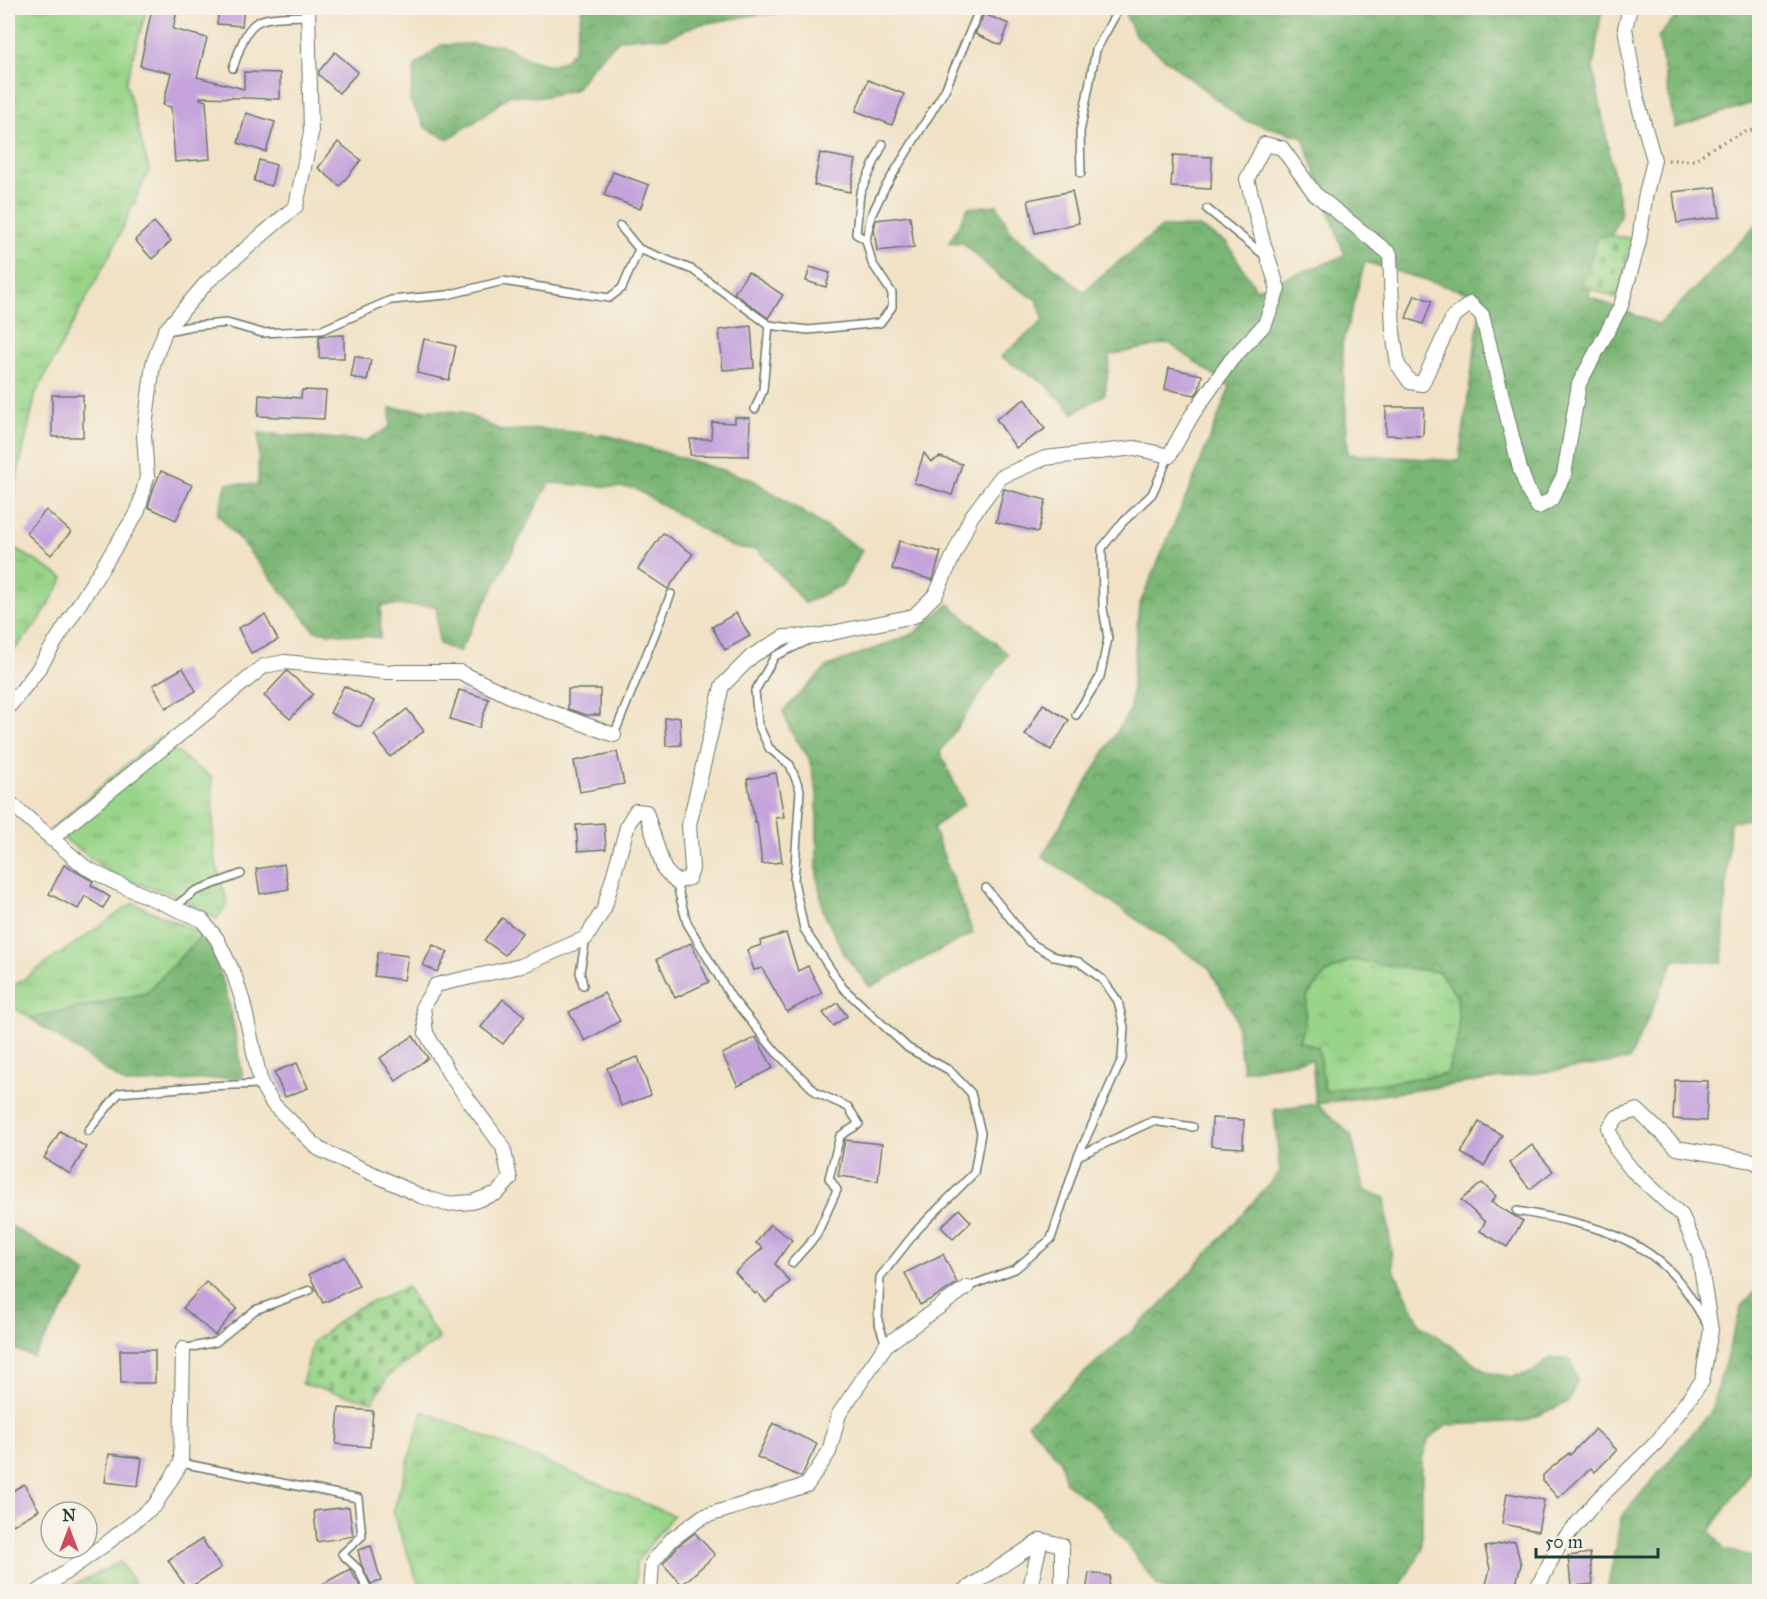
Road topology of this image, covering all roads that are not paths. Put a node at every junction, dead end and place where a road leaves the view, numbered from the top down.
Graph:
1 (980, 8) edge
2 (1119, 8) edge
3 (1630, 8) edge
4 (308, 12) edge
5 (233, 68) dead end
6 (883, 144) dead end
7 (1081, 173) dead end
8 (1207, 209) dead end
9 (620, 226) dead end
10 (866, 240) junction
11 (639, 249) junction
12 (1269, 259) junction
13 (769, 325) junction
14 (165, 332) junction
15 (755, 409) dead end
16 (1169, 456) junction
17 (671, 594) dead end
18 (817, 636) junction
19 (8, 708) edge
20 (1076, 715) dead end
21 (614, 735) joint
22 (8, 801) edge
23 (51, 839) junction
24 (241, 874) dead end
25 (676, 882) junction
26 (986, 888) dead end
27 (173, 908) junction
28 (586, 938) junction
29 (584, 985) dead end
30 (261, 1084) junction
31 (1193, 1127) dead end
32 (88, 1131) dead end
33 (1078, 1156) junction
34 (1760, 1165) edge
35 (1517, 1211) dead end
36 (792, 1263) dead end
37 (967, 1287) joint
38 (310, 1290) dead end
39 (1711, 1330) junction
40 (886, 1345) junction
41 (183, 1349) joint
42 (181, 1462) junction
43 (1041, 1540) junction
44 (38, 1592) edge
45 (369, 1592) edge
46 (650, 1592) edge
47 (963, 1592) edge
48 (1029, 1592) edge
49 (1062, 1592) edge
50 (1535, 1592) edge

1 - 10 lane
2 - 7 lane
3 - 12 street
4 - 5 lane
4 - 14 street
6 - 10 lane
8 - 12 lane
9 - 11 lane
10 - 13 lane
11 - 13 lane
11 - 14 lane
12 - 16 street
13 - 15 lane
14 - 19 street
16 - 18 street
16 - 20 lane
17 - 21 lane
18 - 25 street
18 - 40 lane
21 - 23 street
22 - 23 street
23 - 27 street
24 - 27 lane
25 - 28 street
25 - 36 lane
26 - 33 lane
27 - 30 street
28 - 29 lane
28 - 30 street
30 - 32 lane
31 - 33 lane
33 - 37 lane
34 - 39 street
35 - 39 lane
37 - 40 street
38 - 41 lane
39 - 50 street
40 - 46 street
41 - 42 street
42 - 44 street
42 - 45 lane
43 - 47 street
43 - 48 street
43 - 49 street

